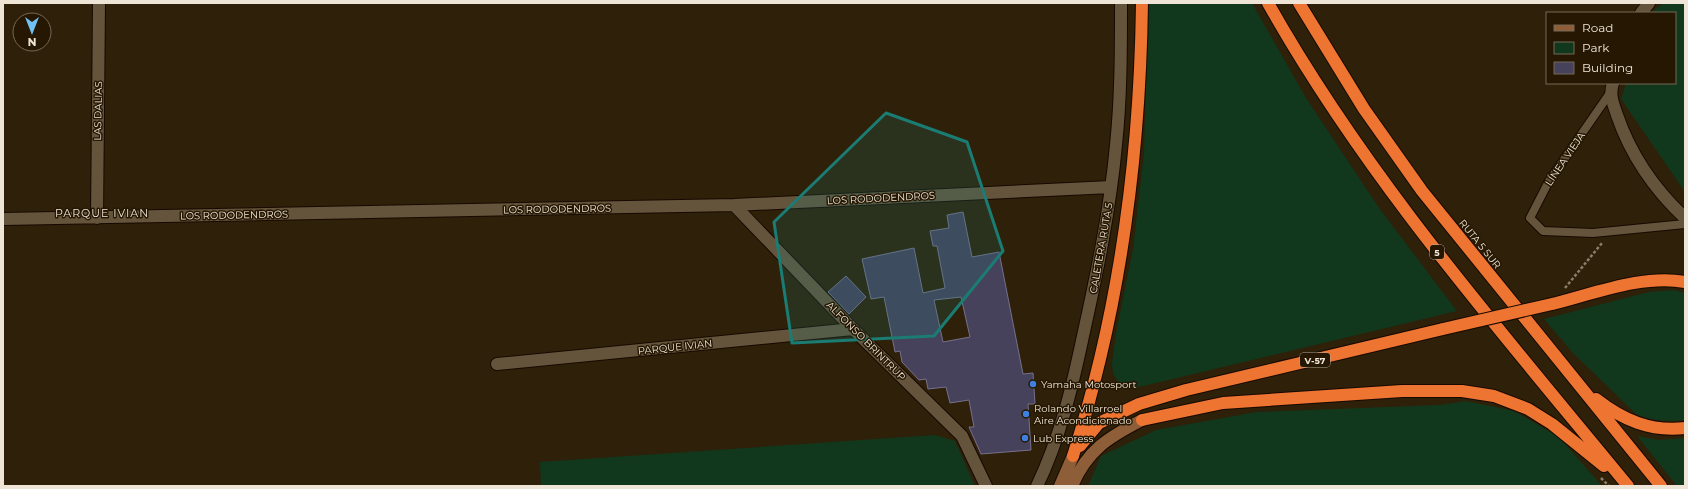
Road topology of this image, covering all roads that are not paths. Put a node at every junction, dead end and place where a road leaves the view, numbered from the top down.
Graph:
1 (99, 3) edge
2 (1121, 3) edge
3 (1142, 3) edge
4 (1268, 3) edge
5 (1300, 3) edge
6 (1649, 3) edge
7 (1642, 12) edge
8 (1611, 88) edge
9 (1112, 187) junction
10 (734, 205) junction
11 (97, 218) junction
12 (1685, 218) edge
13 (3, 220) edge
14 (1685, 224) edge
15 (1685, 282) edge
16 (853, 329) junction
17 (497, 364) dead end
18 (1580, 386) junction
19 (1186, 390) junction
20 (1142, 420) junction
21 (1685, 428) edge
22 (1073, 456) junction
23 (986, 486) edge
24 (1037, 486) edge
25 (1060, 486) edge
26 (1072, 486) edge
27 (1627, 486) edge
28 (1661, 486) edge

1 - 11 street, LAS DALIAS
2 - 9 street, CALETERA RUTA 5
3 - 22 highway
4 - 27 highway, 5
5 - 18 highway, RUTA 5 SUR
6 - 7 street
8 - 12 street, LÍNEA VIEJA
8 - 14 lane, LÍNEA VIEJA
9 - 10 street, LOS RODODENDROS
9 - 24 street, CALETERA RUTA 5
10 - 11 street, LOS RODODENDROS
10 - 16 street, ALFONSO BRINTRUP
11 - 13 street, LOS RODODENDROS
15 - 19 highway, V-57, bridge
16 - 17 street, PARQUE IVIAN
16 - 23 street, ALFONSO BRINTRUP
18 - 21 highway
18 - 28 highway, RUTA 5 SUR
19 - 20 highway, V-57
19 - 22 highway, V-57
20 - 26 main road, V-57
20 - 27 highway
22 - 25 main road, V-57

